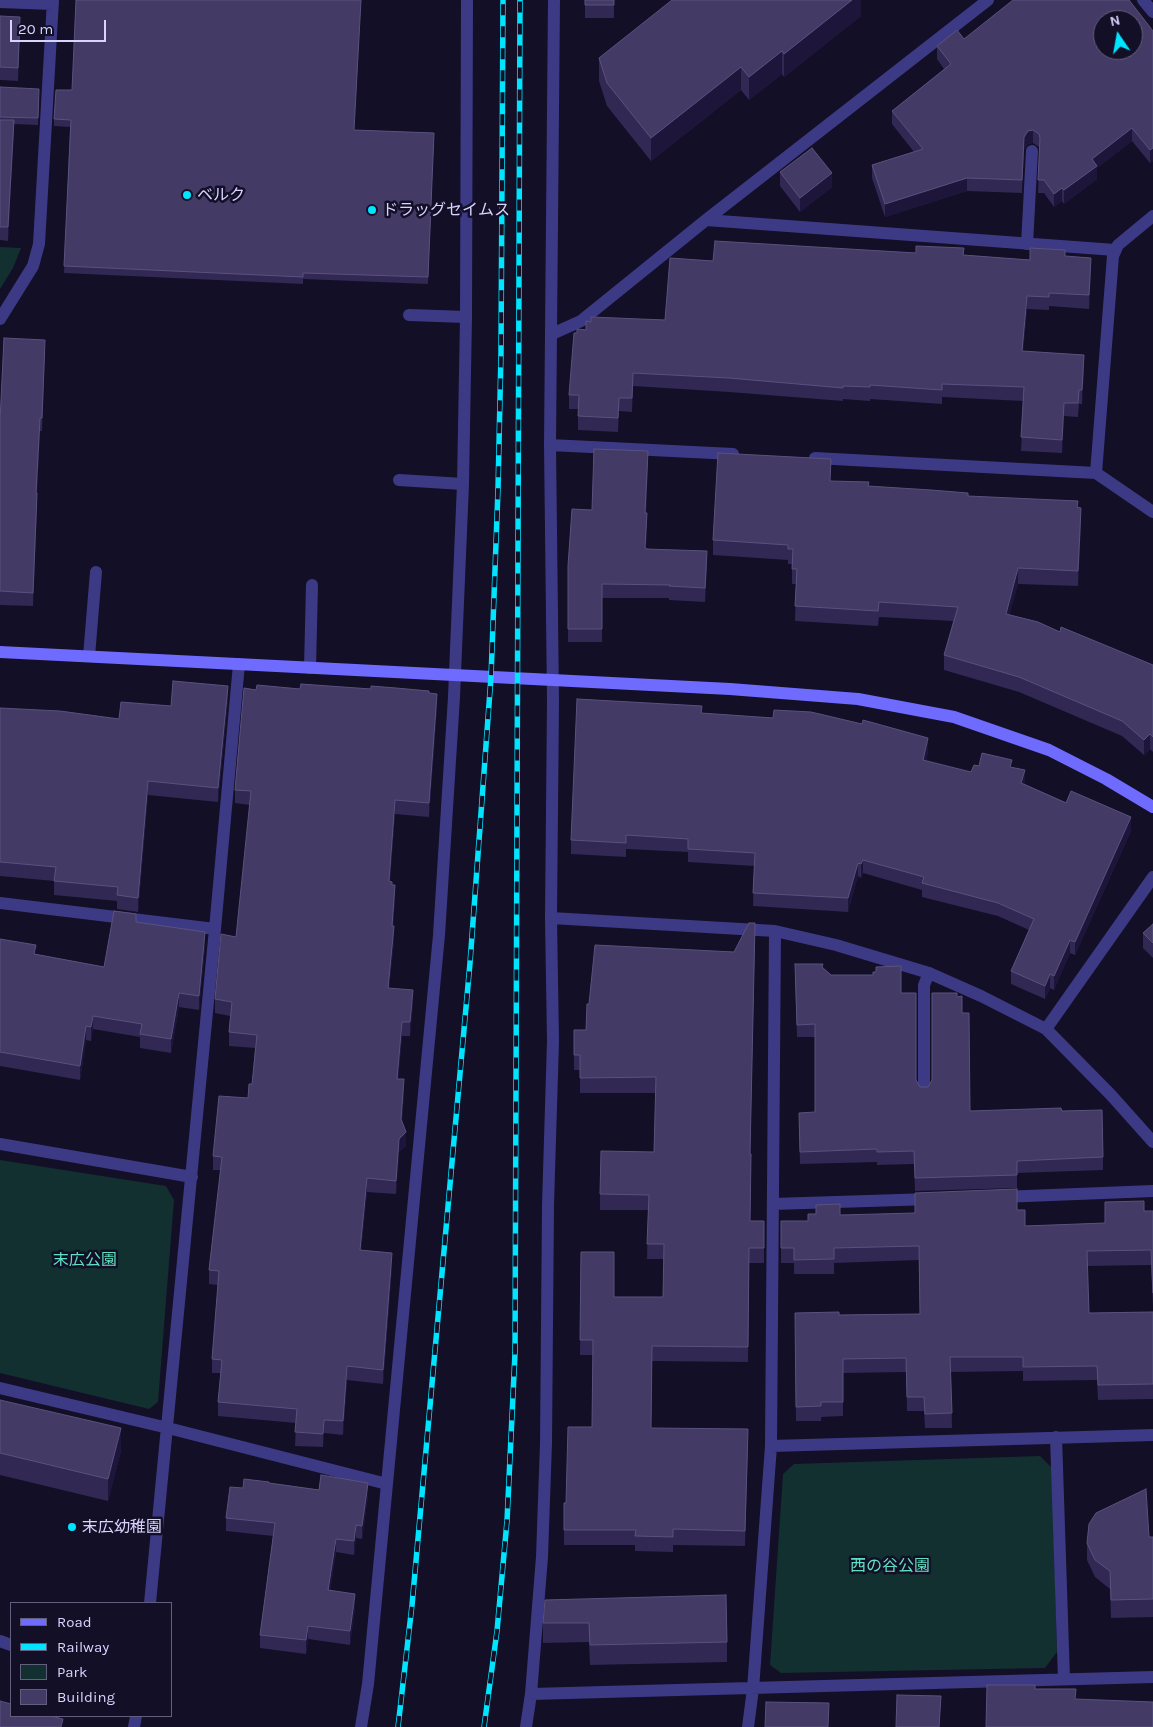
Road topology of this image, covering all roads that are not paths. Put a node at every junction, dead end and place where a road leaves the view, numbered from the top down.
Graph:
1 (467, 0) edge
2 (554, 0) edge
3 (988, 0) edge
4 (1143, 0) edge
5 (0, 2) edge
6 (53, 2) edge
7 (1153, 12) edge
8 (1032, 151) dead end
9 (706, 220) junction
10 (1151, 221) edge
11 (1027, 244) junction
12 (1114, 250) junction
13 (409, 315) dead end
14 (466, 317) junction
15 (0, 319) edge
16 (552, 334) junction
17 (550, 445) junction
18 (749, 455) edge
19 (799, 458) edge
20 (1096, 473) junction
21 (399, 480) dead end
22 (463, 484) junction
23 (1153, 512) edge
24 (96, 572) dead end
25 (312, 585) dead end
26 (0, 652) edge
27 (89, 656) junction
28 (239, 664) junction
29 (310, 668) junction
30 (455, 675) junction
31 (552, 680) junction
32 (1153, 806) edge
33 (1153, 877) edge
34 (0, 904) edge
35 (551, 918) junction
36 (215, 930) junction
37 (775, 931) junction
38 (929, 972) junction
39 (1046, 1029) junction
40 (924, 1093) edge
41 (1153, 1142) edge
42 (0, 1144) edge
43 (192, 1177) junction
44 (1153, 1191) edge
45 (990, 1197) edge
46 (941, 1199) edge
47 (773, 1204) junction
48 (0, 1388) edge
49 (168, 1428) junction
50 (1153, 1435) edge
51 (1056, 1437) junction
52 (771, 1446) junction
53 (387, 1484) junction
54 (150, 1602) edge
55 (1153, 1677) edge
56 (1064, 1679) junction
57 (753, 1689) junction
58 (531, 1694) junction
59 (361, 1727) edge
60 (526, 1727) edge
61 (748, 1727) edge

1 - 14 street
2 - 16 street
3 - 9 street
4 - 7 street
5 - 6 street
6 - 15 street
8 - 11 street
9 - 11 street
9 - 16 street
10 - 12 street
11 - 12 street
12 - 20 street
13 - 14 street
14 - 22 street
16 - 17 street
17 - 18 street
17 - 31 street
19 - 20 street
20 - 23 street
21 - 22 street
22 - 30 street
24 - 27 street
25 - 29 street
26 - 27 street
27 - 28 street
28 - 29 street
28 - 36 street
29 - 30 street
30 - 31 street
30 - 53 street
31 - 32 street
31 - 35 street
33 - 39 street
34 - 36 street
35 - 37 street
35 - 58 street
36 - 43 street
37 - 38 street
37 - 47 street
38 - 39 street
38 - 40 street
39 - 41 street
42 - 43 street
43 - 49 street
44 - 45 street
46 - 47 street
47 - 52 street
48 - 49 street
49 - 53 street
49 - 54 street
50 - 51 street
51 - 52 street
51 - 56 street
52 - 57 street
53 - 59 street
55 - 56 street
56 - 57 street
57 - 58 street
57 - 61 street
58 - 60 street

